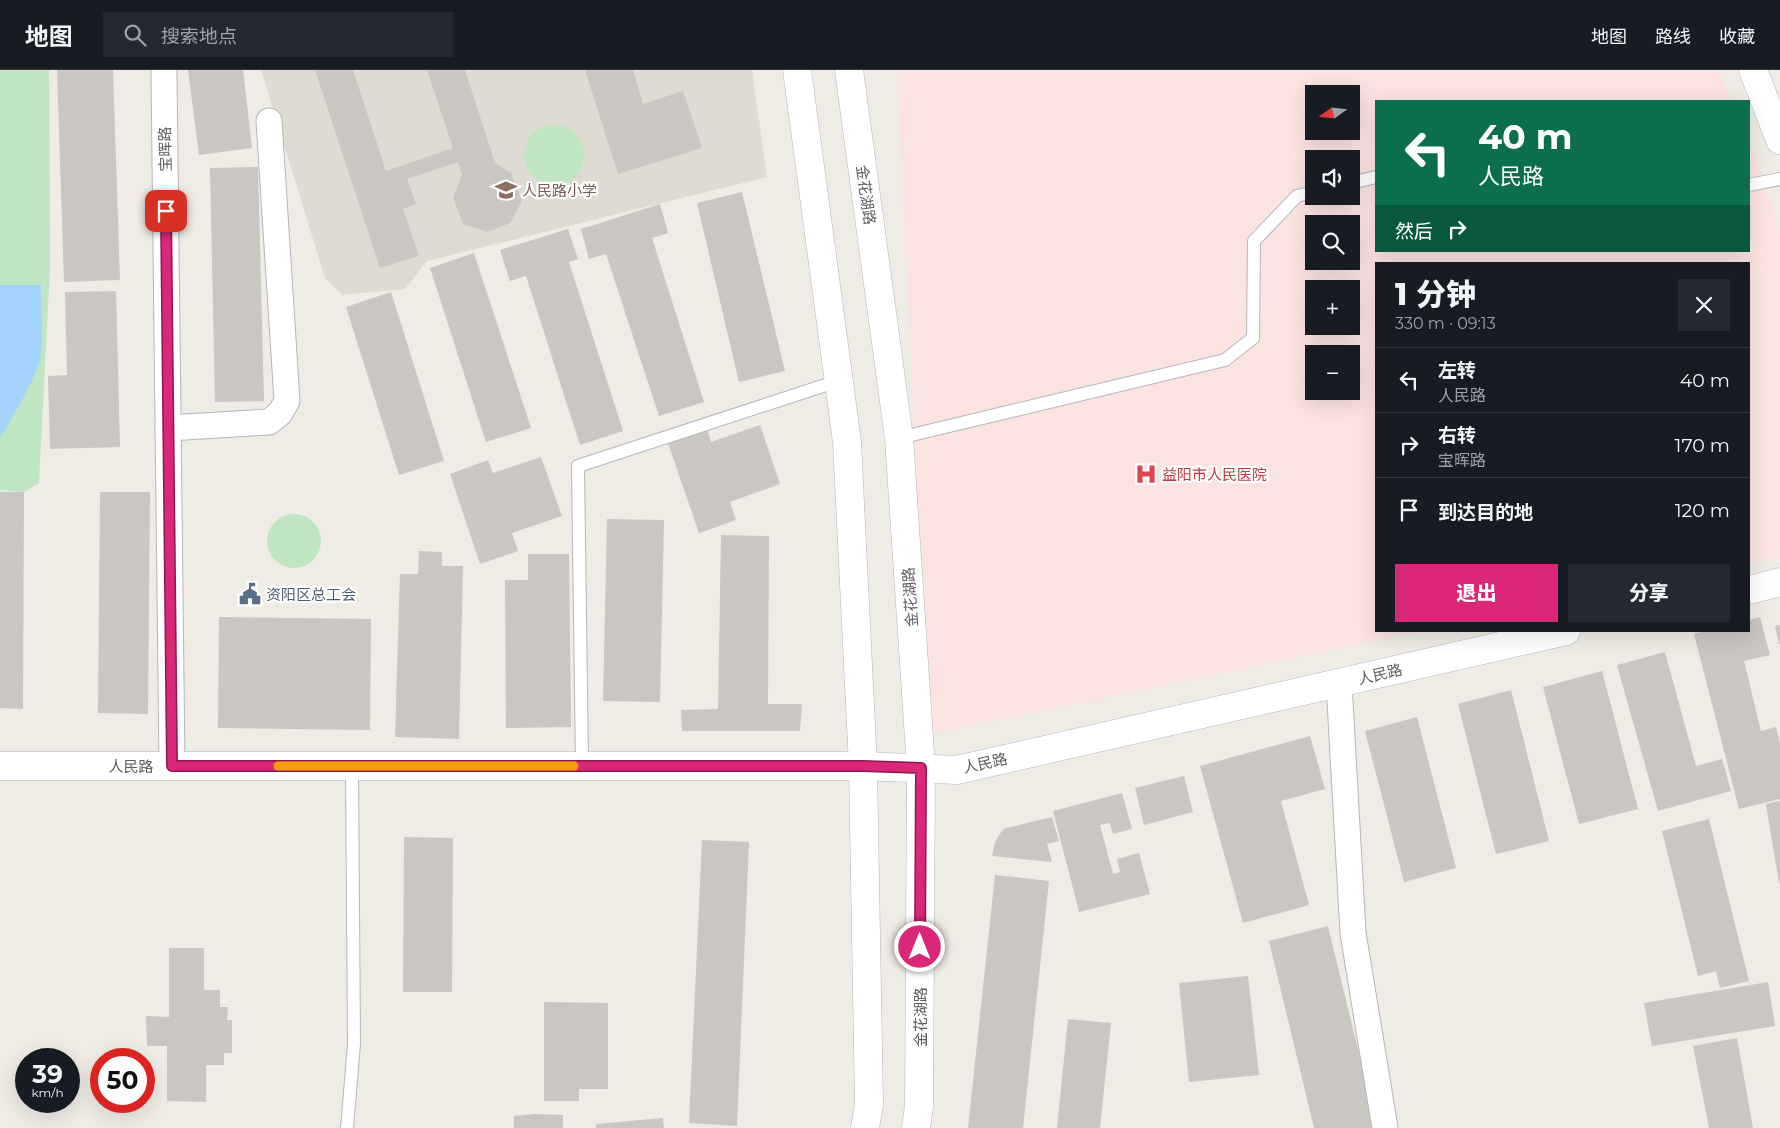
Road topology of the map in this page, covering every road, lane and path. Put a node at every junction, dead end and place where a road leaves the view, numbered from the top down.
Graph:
1 (797, 70) edge
2 (849, 70) edge
3 (1753, 70) edge
4 (164, 73) dead end
5 (268, 121) dead end
6 (1780, 140) edge
7 (1375, 177) edge
8 (1780, 179) edge
9 (1360, 181) edge
10 (1750, 185) edge
11 (1305, 194) edge
12 (838, 381) junction
13 (168, 428) junction
14 (899, 438) junction
15 (1780, 582) edge
16 (1750, 590) edge
17 (1562, 632) edge
18 (1339, 683) junction
19 (0, 766) edge
20 (172, 766) junction
21 (352, 766) junction
22 (582, 766) junction
23 (863, 766) junction
24 (921, 768) junction
25 (347, 1128) edge
26 (865, 1128) edge
27 (916, 1128) edge
28 (1385, 1128) edge

1 - 12 main road
2 - 14 main road, 金花湖路
3 - 6 main road
4 - 13 street, 宝晖路
5 - 13 street
7 - 9 lane
8 - 10 lane
11 - 14 lane
12 - 22 lane
12 - 23 main road
13 - 20 street, 宝晖路
14 - 24 main road, 金花湖路
15 - 16 main road
17 - 18 main road, 人民路
18 - 24 main road, 人民路
18 - 28 street
19 - 20 main road, 人民路
20 - 21 main road, 人民路
21 - 22 main road, 人民路
21 - 25 lane
22 - 23 main road, 人民路
23 - 24 main road, 人民路
23 - 26 main road
24 - 27 main road, 金花湖路

